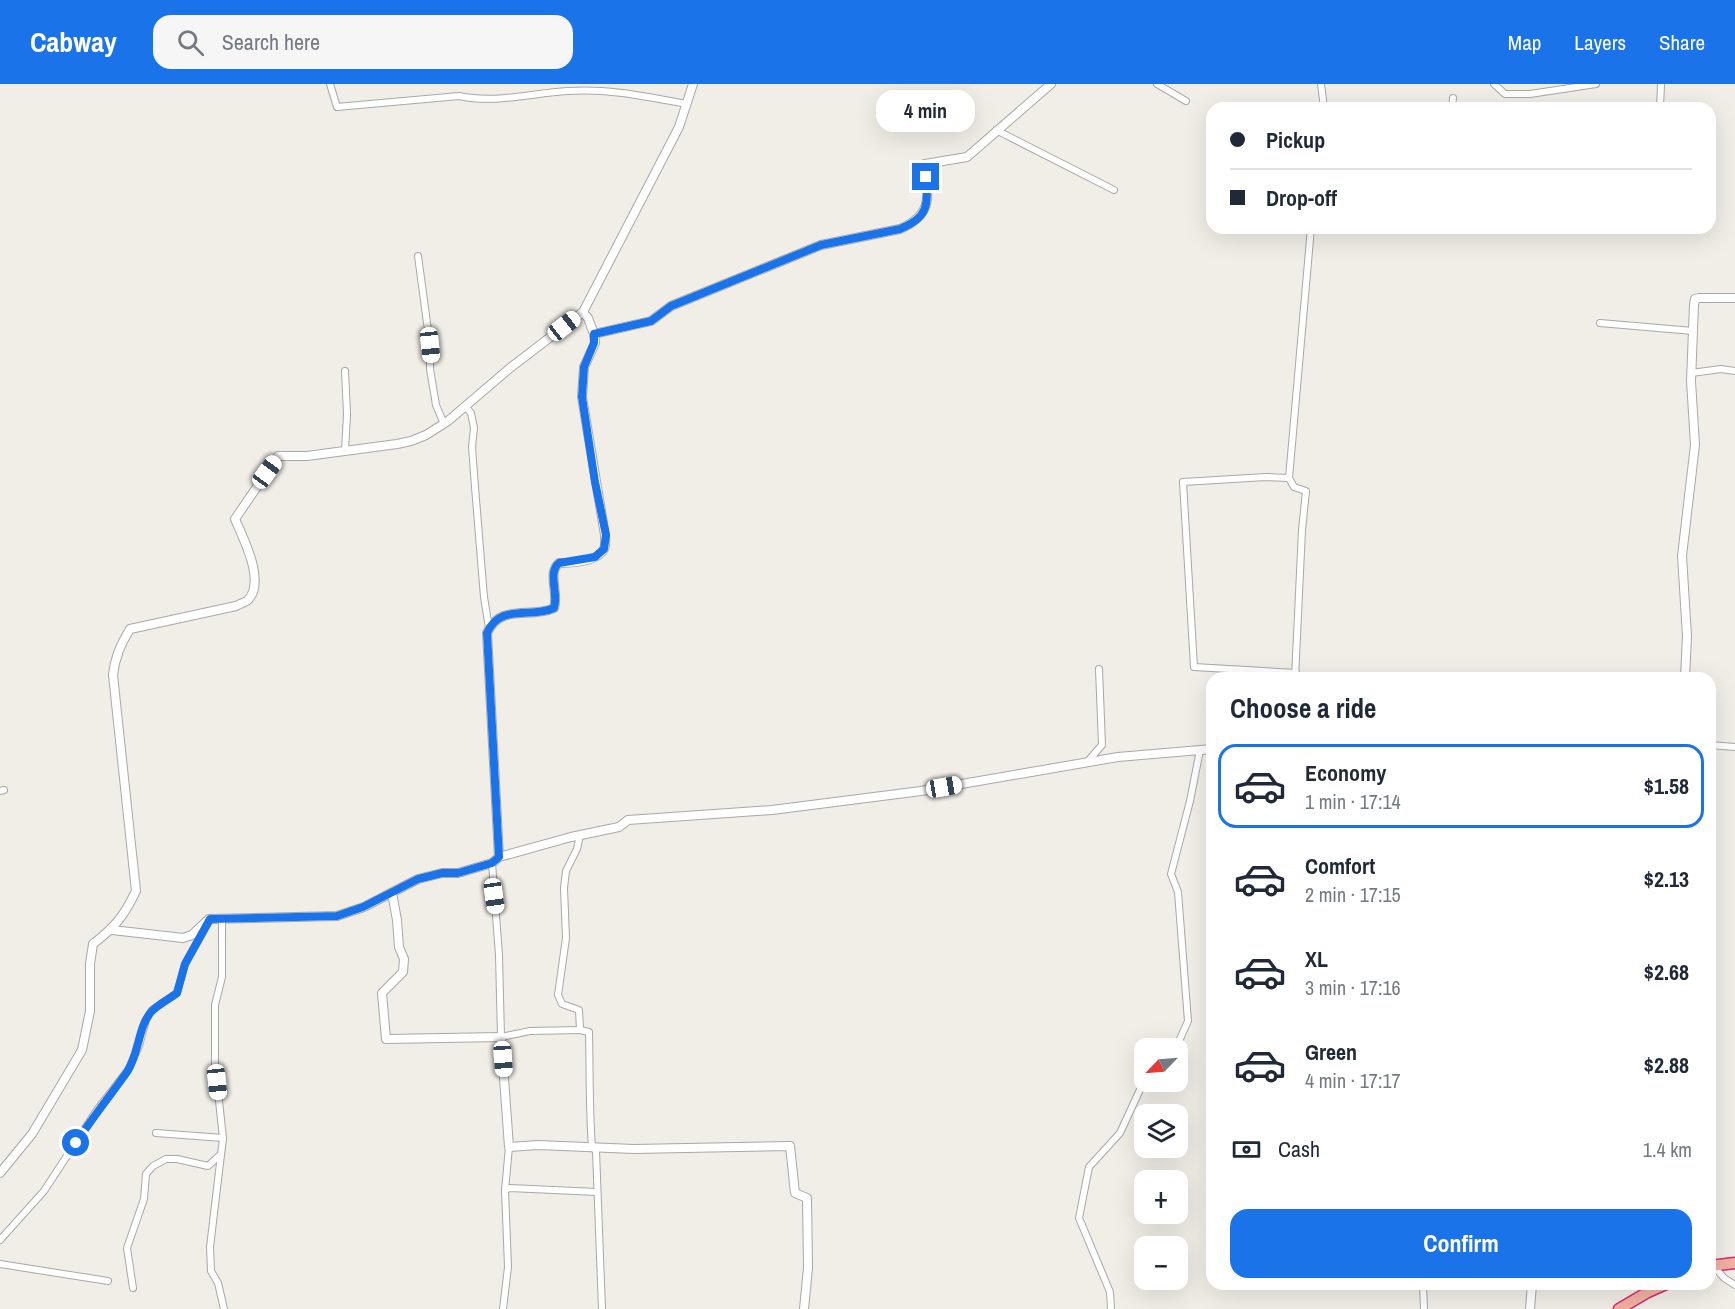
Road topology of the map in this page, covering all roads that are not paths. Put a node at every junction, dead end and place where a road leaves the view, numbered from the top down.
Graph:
1 (330, 84) edge
2 (693, 84) edge
3 (1051, 84) edge
4 (1157, 84) edge
5 (1321, 84) edge
6 (1494, 84) edge
7 (1596, 84) edge
8 (1661, 84) edge
9 (1453, 98) dead end
10 (1186, 101) dead end
11 (1323, 102) edge
12 (1453, 102) edge
13 (1660, 102) edge
14 (687, 104) junction
15 (996, 130) junction
16 (1114, 190) dead end
17 (1310, 234) edge
18 (418, 256) dead end
19 (1735, 298) edge
20 (583, 312) junction
21 (1600, 323) dead end
22 (1693, 331) junction
23 (594, 334) junction
24 (345, 371) dead end
25 (1735, 371) edge
26 (1691, 373) junction
27 (466, 406) junction
28 (444, 424) junction
29 (345, 451) junction
30 (1289, 477) junction
31 (489, 628) junction
32 (1100, 669) dead end
33 (1257, 672) edge
34 (1295, 672) edge
35 (1685, 672) edge
36 (1716, 745) edge
37 (1735, 747) edge
38 (1200, 750) junction
39 (1206, 750) edge
40 (1088, 761) junction
41 (580, 835) junction
42 (495, 860) junction
43 (392, 893) junction
44 (222, 918) junction
45 (210, 919) junction
46 (112, 930) junction
47 (580, 1030) junction
48 (501, 1037) junction
49 (1180, 1038) edge
50 (1139, 1092) edge
51 (156, 1133) dead end
52 (223, 1138) junction
53 (509, 1147) junction
54 (592, 1147) junction
55 (221, 1153) junction
56 (0, 1173) edge
57 (505, 1190) junction
58 (597, 1192) junction
59 (0, 1240) edge
60 (1735, 1263) edge
61 (0, 1264) edge
62 (1716, 1265) edge
63 (1716, 1270) edge
64 (108, 1281) dead end
65 (1735, 1285) edge
66 (133, 1288) dead end
67 (1423, 1290) edge
68 (1532, 1290) edge
69 (1652, 1290) edge
70 (224, 1309) edge
71 (503, 1309) edge
72 (602, 1309) edge
73 (804, 1309) edge
74 (1111, 1309) edge
75 (1424, 1309) edge
76 (1530, 1309) edge
77 (1619, 1309) edge

1 - 14 street
2 - 14 street
3 - 15 street
4 - 10 street
5 - 11 street
6 - 7 street
8 - 13 street
9 - 12 street
14 - 20 street
15 - 16 street
15 - 23 street
17 - 30 street
18 - 28 street
19 - 22 street
20 - 23 street
20 - 27 street
21 - 22 street
22 - 26 street
23 - 31 street
24 - 29 street
25 - 26 street
26 - 35 street
27 - 28 street
27 - 31 street
28 - 29 street
29 - 46 street
30 - 33 street
30 - 34 street
31 - 42 street
32 - 40 street
36 - 37 street
38 - 39 street
38 - 40 street
38 - 49 street
40 - 41 street
41 - 42 street
41 - 47 street
42 - 43 street
42 - 48 street
43 - 44 street
43 - 48 street
44 - 45 street
44 - 52 street
45 - 46 street
45 - 59 street
46 - 56 street
47 - 48 street
47 - 54 street
48 - 53 street
50 - 74 street
51 - 52 street
52 - 55 street
53 - 54 street
53 - 57 street
54 - 58 street
54 - 73 street
55 - 66 street
55 - 70 street
57 - 58 street
57 - 71 street
58 - 72 street
60 - 62 highway
61 - 64 street
63 - 65 street
67 - 75 street
68 - 76 street
69 - 77 highway

